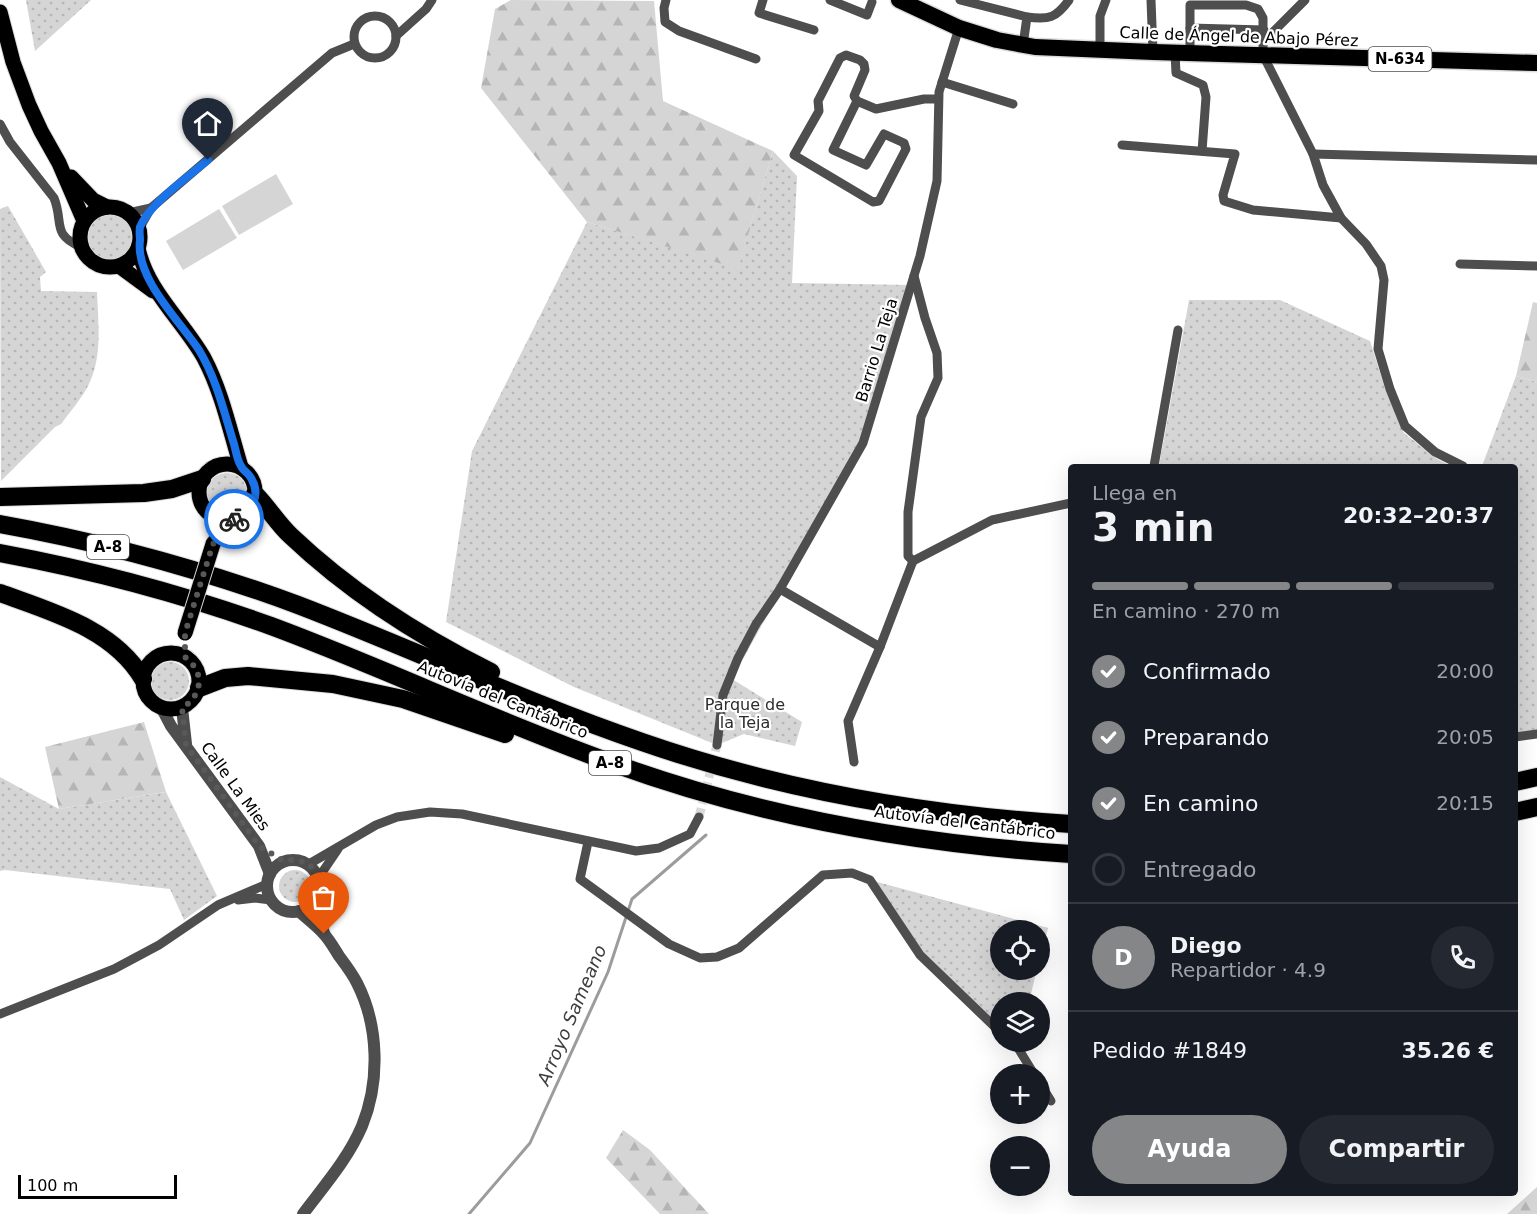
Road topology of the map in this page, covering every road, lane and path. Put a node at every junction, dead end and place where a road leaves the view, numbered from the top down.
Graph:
1 (432, 0) edge
2 (666, 0) edge
3 (764, 0) edge
4 (830, 0) edge
5 (899, 0) edge
6 (911, 0) edge
7 (960, 0) edge
8 (1069, 0) edge
9 (1106, 0) edge
10 (1151, 0) edge
11 (1305, 0) edge
12 (872, 2) dead end
13 (0, 12) edge
14 (1027, 17) junction
15 (939, 20) junction
16 (959, 28) junction
17 (1190, 28) junction
18 (814, 30) dead end
19 (1264, 30) junction
20 (396, 36) junction
21 (354, 44) junction
22 (1023, 45) junction
23 (1263, 49) junction
24 (1100, 50) junction
25 (1153, 52) junction
26 (1182, 53) junction
27 (756, 59) dead end
28 (1537, 63) edge
29 (942, 82) junction
30 (938, 99) junction
31 (857, 101) junction
32 (1013, 104) dead end
33 (0, 124) edge
34 (1122, 145) dead end
35 (1202, 151) junction
36 (1313, 154) junction
37 (1537, 160) edge
38 (59, 163) junction
39 (107, 207) junction
40 (151, 208) junction
41 (128, 213) junction
42 (1341, 218) junction
43 (84, 221) junction
44 (139, 229) junction
45 (81, 247) junction
46 (138, 248) junction
47 (1460, 264) dead end
48 (119, 266) junction
49 (1537, 266) edge
50 (914, 276) junction
51 (158, 294) junction
52 (1179, 330) dead end
53 (227, 423) junction
54 (1154, 464) edge
55 (1459, 464) edge
56 (241, 467) junction
57 (208, 473) junction
58 (255, 494) junction
59 (0, 497) edge
60 (1068, 504) edge
61 (211, 516) junction
62 (231, 520) junction
63 (0, 524) edge
64 (213, 544) junction
65 (0, 554) edge
66 (913, 561) junction
67 (780, 589) junction
68 (0, 593) edge
69 (185, 633) junction
70 (880, 647) junction
71 (167, 653) junction
72 (185, 657) junction
73 (143, 679) junction
74 (199, 688) junction
75 (160, 707) junction
76 (182, 708) junction
77 (1537, 734) edge
78 (1518, 737) edge
79 (186, 745) junction
80 (717, 745) tunnel mouth
81 (854, 762) dead end
82 (1537, 777) edge
83 (1518, 781) edge
84 (839, 794) junction
85 (1537, 807) edge
86 (771, 810) junction
87 (1518, 811) edge
88 (699, 817) tunnel mouth
89 (1068, 824) edge
90 (588, 842) junction
91 (341, 845) junction
92 (259, 846) junction
93 (1068, 854) edge
94 (282, 860) junction
95 (309, 864) junction
96 (319, 877) junction
97 (268, 879) junction
98 (271, 900) junction
99 (227, 901) junction
100 (314, 903) junction
101 (299, 911) junction
102 (324, 934) junction
103 (0, 1014) edge
104 (990, 1022) edge
105 (303, 1214) edge

1 - 20 street
2 - 27 street
3 - 18 street
4 - 12 street
5 - 15 highway, N-634
6 - 15 main road, N-634
7 - 14 street
8 - 14 street
9 - 24 street
10 - 25 street
11 - 23 street
13 - 38 main road
14 - 22 street
15 - 16 highway, N-634
16 - 22 highway, N-634
16 - 29 street, Barrio La Teja
17 - 19 street
17 - 19 street
17 - 26 street
19 - 23 street
20 - 21 street
20 - 21 street
21 - 40 street
22 - 24 highway, Calle de Ángel de Abajo Pérez / N-634
23 - 26 highway, Calle de Ángel de Abajo Pérez / N-634
23 - 28 highway, Calle de Ángel de Abajo Pérez / N-634
23 - 36 street
24 - 25 highway, Calle de Ángel de Abajo Pérez / N-634
25 - 26 highway, Calle de Ángel de Abajo Pérez / N-634
26 - 35 street
29 - 30 street, Barrio La Teja
29 - 32 street
30 - 31 street
30 - 50 street, Barrio La Teja
31 - 31 street
33 - 45 street
34 - 35 street
35 - 42 street
36 - 37 street
36 - 42 street
38 - 39 main road
38 - 43 main road
39 - 41 main road
39 - 43 main road
40 - 41 street
40 - 44 street
41 - 44 main road
42 - 55 street
43 - 45 main road
44 - 46 main road
45 - 48 main road
46 - 48 main road
46 - 51 main road
47 - 49 street
48 - 51 main road
50 - 66 street
50 - 67 street, Barrio La Teja
51 - 53 main road
52 - 54 street
53 - 56 main road
53 - 57 main road
56 - 57 main road
56 - 58 main road
57 - 59 highway
57 - 61 main road
58 - 62 main road
58 - 84 highway
60 - 66 street
61 - 62 main road
61 - 64 main road
62 - 64 main road
63 - 84 highway, Autovía del Cantábrico / A-8
64 - 69 main road, bridge
65 - 86 highway, Autovía del Cantábrico / A-8
66 - 70 street
67 - 70 street
67 - 80 street, Barrio La Teja
68 - 73 highway
69 - 71 main road
69 - 72 main road
70 - 81 street
71 - 72 main road
71 - 73 main road
72 - 74 main road
73 - 75 main road
74 - 76 main road
74 - 86 highway
75 - 76 main road
75 - 79 street, Calle La Mies
76 - 79 street, Calle La Mies
77 - 78 street
79 - 92 street, Calle La Mies
82 - 83 highway
84 - 89 highway, Autovía del Cantábrico / A-8
85 - 87 highway
86 - 93 highway, Autovía del Cantábrico / A-8
88 - 90 street
90 - 91 street
90 - 104 street
91 - 95 street
91 - 96 street
92 - 94 street, Calle La Mies
92 - 97 street, Calle La Mies
94 - 95 street
94 - 97 street
95 - 96 street
96 - 100 street
97 - 98 street
97 - 99 street
98 - 99 street
98 - 101 street
99 - 103 street
100 - 101 street
100 - 102 street
101 - 102 street
102 - 105 street

